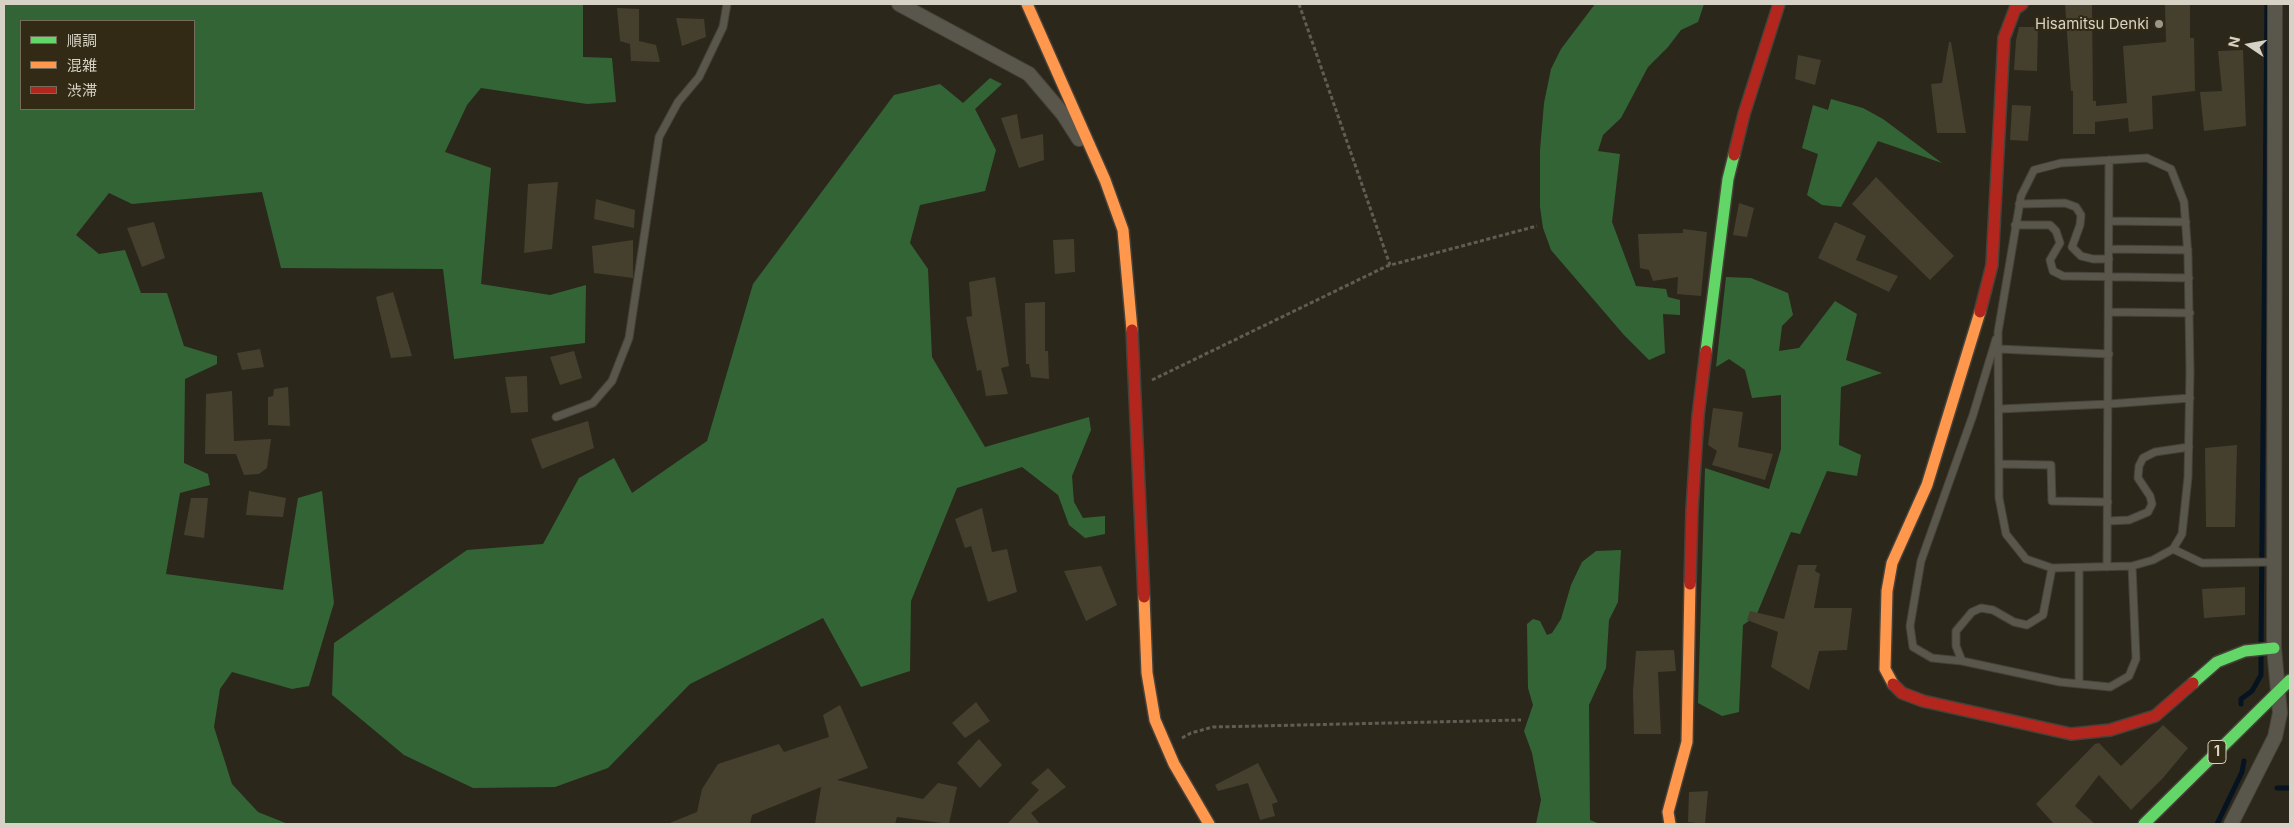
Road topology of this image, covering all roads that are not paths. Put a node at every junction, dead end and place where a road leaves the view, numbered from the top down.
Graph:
1 (726, 4) edge
2 (899, 4) edge
3 (1026, 4) edge
4 (1779, 4) edge
5 (2022, 4) edge
6 (2275, 4) edge
7 (2109, 160) junction
8 (1105, 180) junction
9 (2019, 204) junction
10 (2109, 221) junction
11 (2186, 222) junction
12 (2015, 225) junction
13 (2109, 249) junction
14 (2188, 250) junction
15 (2109, 258) junction
16 (2109, 277) junction
17 (2189, 278) junction
18 (2109, 312) junction
19 (2190, 313) junction
20 (1998, 332) junction
21 (1999, 349) junction
22 (2110, 354) junction
23 (2190, 398) junction
24 (2109, 404) junction
25 (2000, 408) junction
26 (556, 417) dead end
27 (2189, 447) junction
28 (2000, 464) junction
29 (2108, 502) junction
30 (2108, 521) junction
31 (2173, 549) junction
32 (2274, 562) junction
33 (2132, 566) junction
34 (2107, 567) junction
35 (2052, 568) junction
36 (2079, 568) junction
37 (2273, 648) junction
38 (1962, 662) junction
39 (2290, 680) edge
40 (2079, 684) junction
41 (2279, 691) junction
42 (1210, 824) edge
43 (1670, 824) edge
44 (2144, 824) edge
45 (2231, 824) edge

1 - 26 lane
2 - 8 street
3 - 8 street
4 - 43 street
5 - 37 street
6 - 32 street
7 - 9 lane
7 - 10 lane
7 - 11 lane
8 - 42 street
9 - 12 lane
9 - 15 lane
10 - 11 lane
10 - 13 lane
11 - 14 lane
12 - 16 lane
12 - 20 lane
13 - 14 lane
13 - 15 lane
14 - 17 lane
15 - 16 lane
16 - 17 lane
16 - 18 lane
17 - 19 lane
18 - 19 lane
18 - 22 lane
19 - 23 lane
20 - 21 lane
20 - 38 lane
21 - 22 lane
21 - 25 lane
22 - 24 lane
23 - 24 lane
23 - 27 lane
24 - 25 lane
24 - 29 lane
25 - 28 lane
27 - 30 lane
27 - 31 lane
28 - 29 lane
28 - 35 lane
29 - 30 lane
30 - 34 lane
31 - 32 lane
31 - 33 lane
32 - 37 street
33 - 34 lane
33 - 40 lane
34 - 36 lane
35 - 36 lane
35 - 38 lane
36 - 40 lane
37 - 41 street
38 - 40 lane
39 - 41 street, 1
41 - 44 street, 1
41 - 45 street

